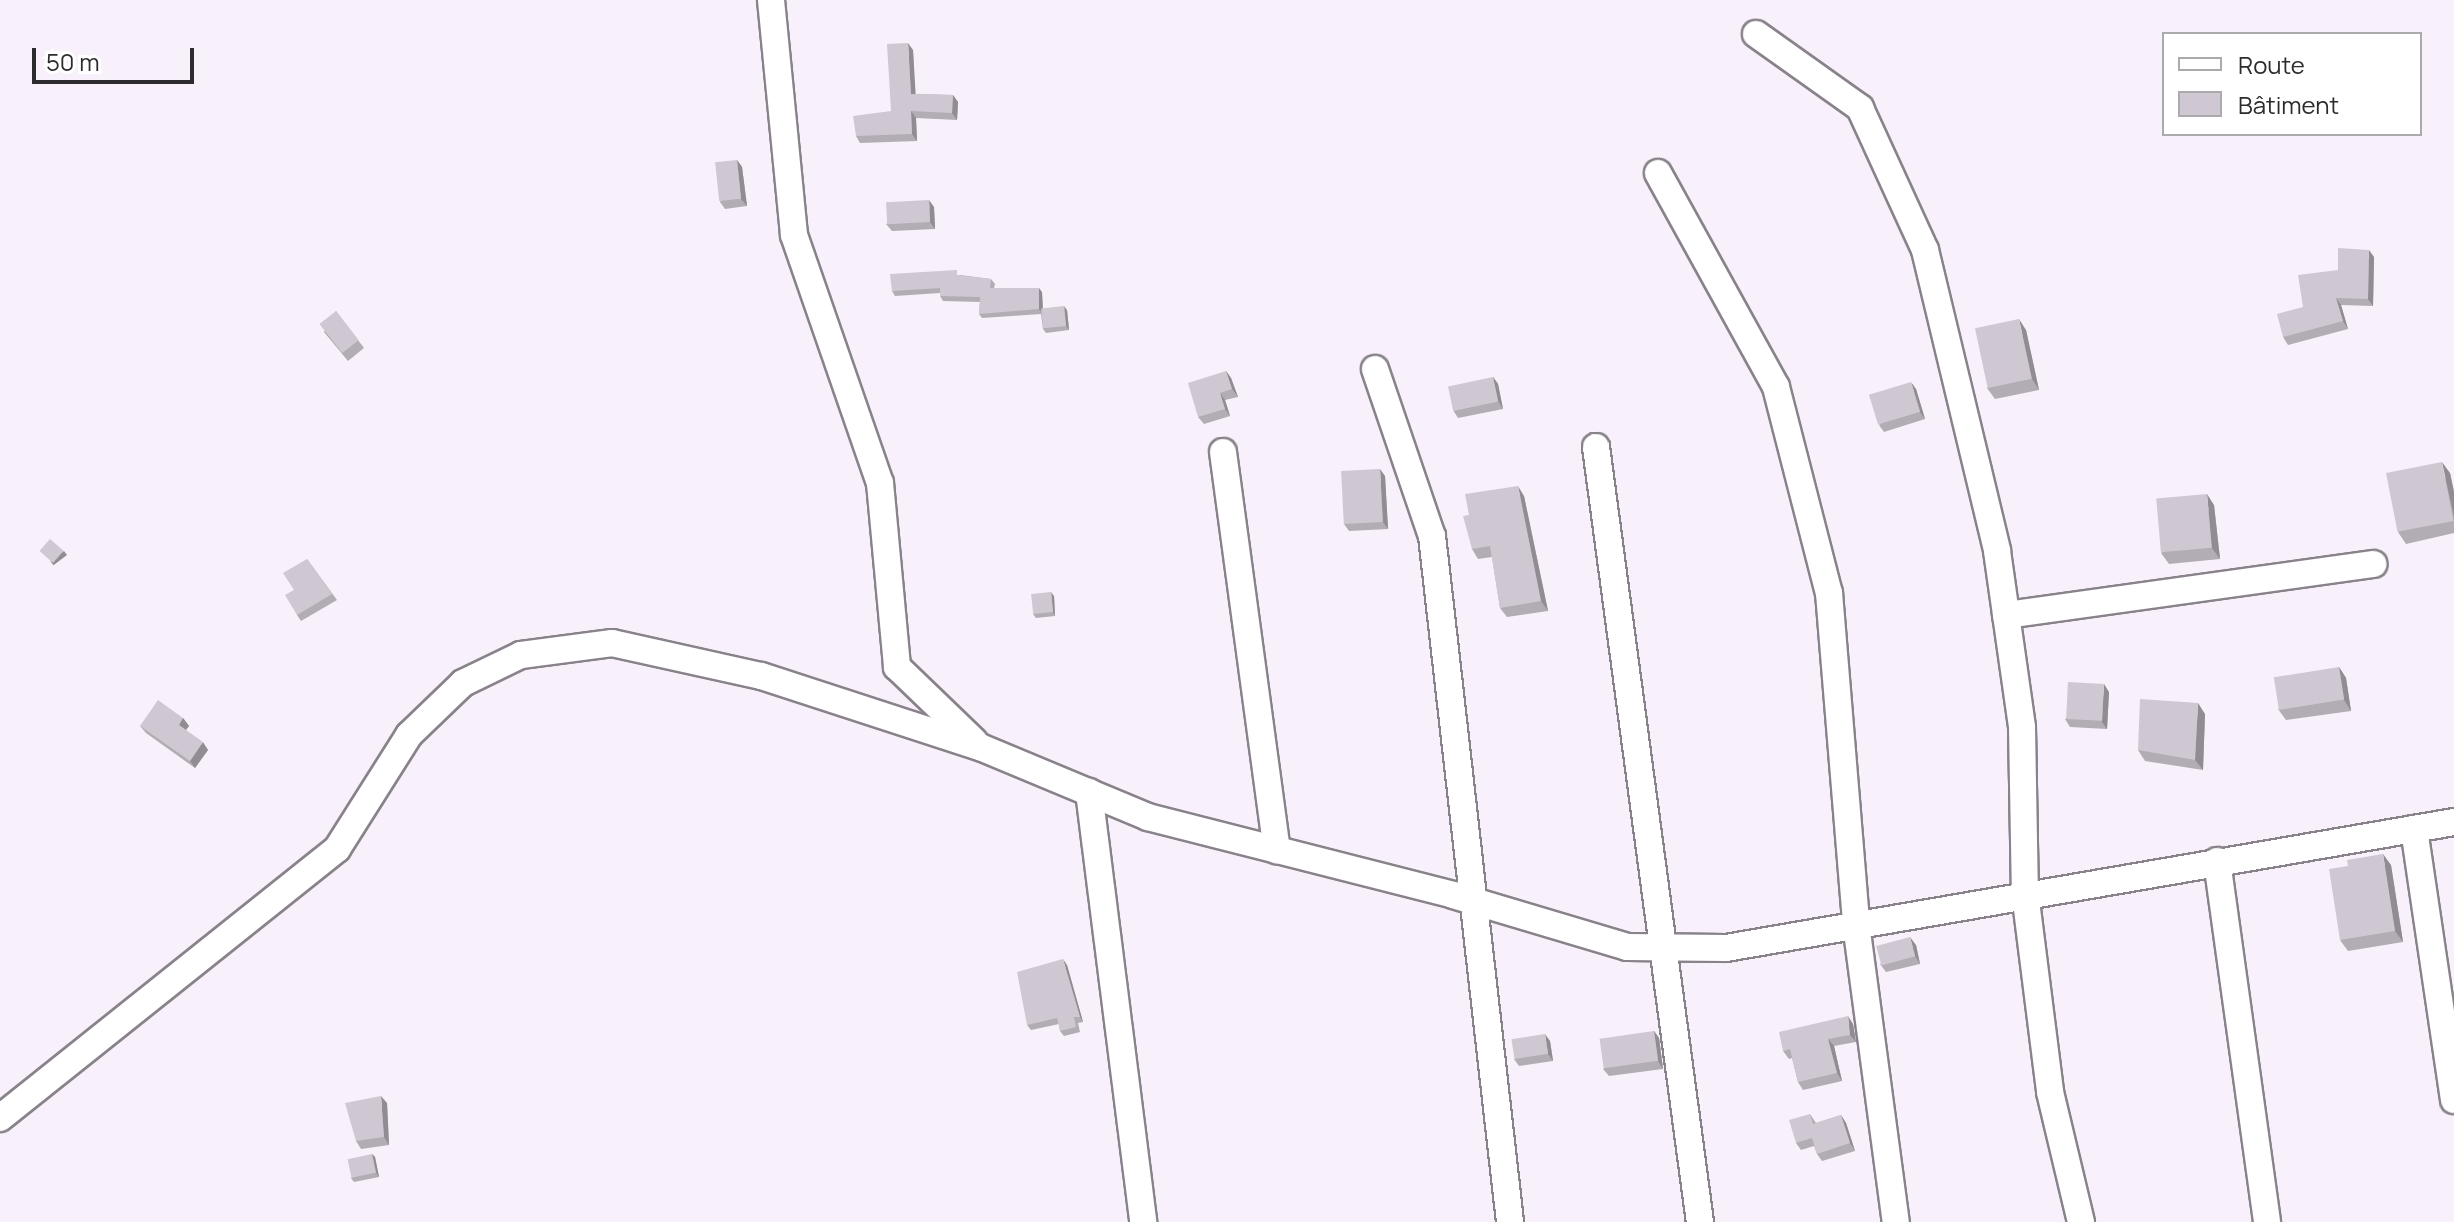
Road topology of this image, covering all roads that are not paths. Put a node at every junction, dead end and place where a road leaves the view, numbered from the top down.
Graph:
1 (771, 0) edge
2 (1756, 34) dead end
3 (1658, 173) dead end
4 (1375, 369) dead end
5 (1596, 447) dead end
6 (1223, 452) dead end
7 (2373, 564) dead end
8 (2006, 615) junction
9 (980, 747) junction
10 (1089, 792) junction
11 (2454, 822) edge
12 (2414, 829) junction
13 (1277, 850) junction
14 (2217, 861) junction
15 (2025, 893) junction
16 (1471, 901) junction
17 (1856, 924) junction
18 (1665, 947) junction
19 (2454, 1100) edge
20 (0, 1118) edge
21 (1143, 1222) edge
22 (1510, 1222) edge
23 (1700, 1222) edge
24 (1896, 1222) edge
25 (2081, 1222) edge
26 (2267, 1222) edge

1 - 9 street
2 - 8 street
3 - 17 street
4 - 16 street
5 - 18 street
6 - 13 street
7 - 8 street
8 - 15 street
9 - 10 street
9 - 20 street
10 - 13 street
10 - 21 street
11 - 12 street
12 - 14 street
12 - 19 street
13 - 16 street
14 - 15 street
14 - 26 street
15 - 17 street
15 - 25 street
16 - 18 street
16 - 22 street
17 - 18 street
17 - 24 street
18 - 23 street

